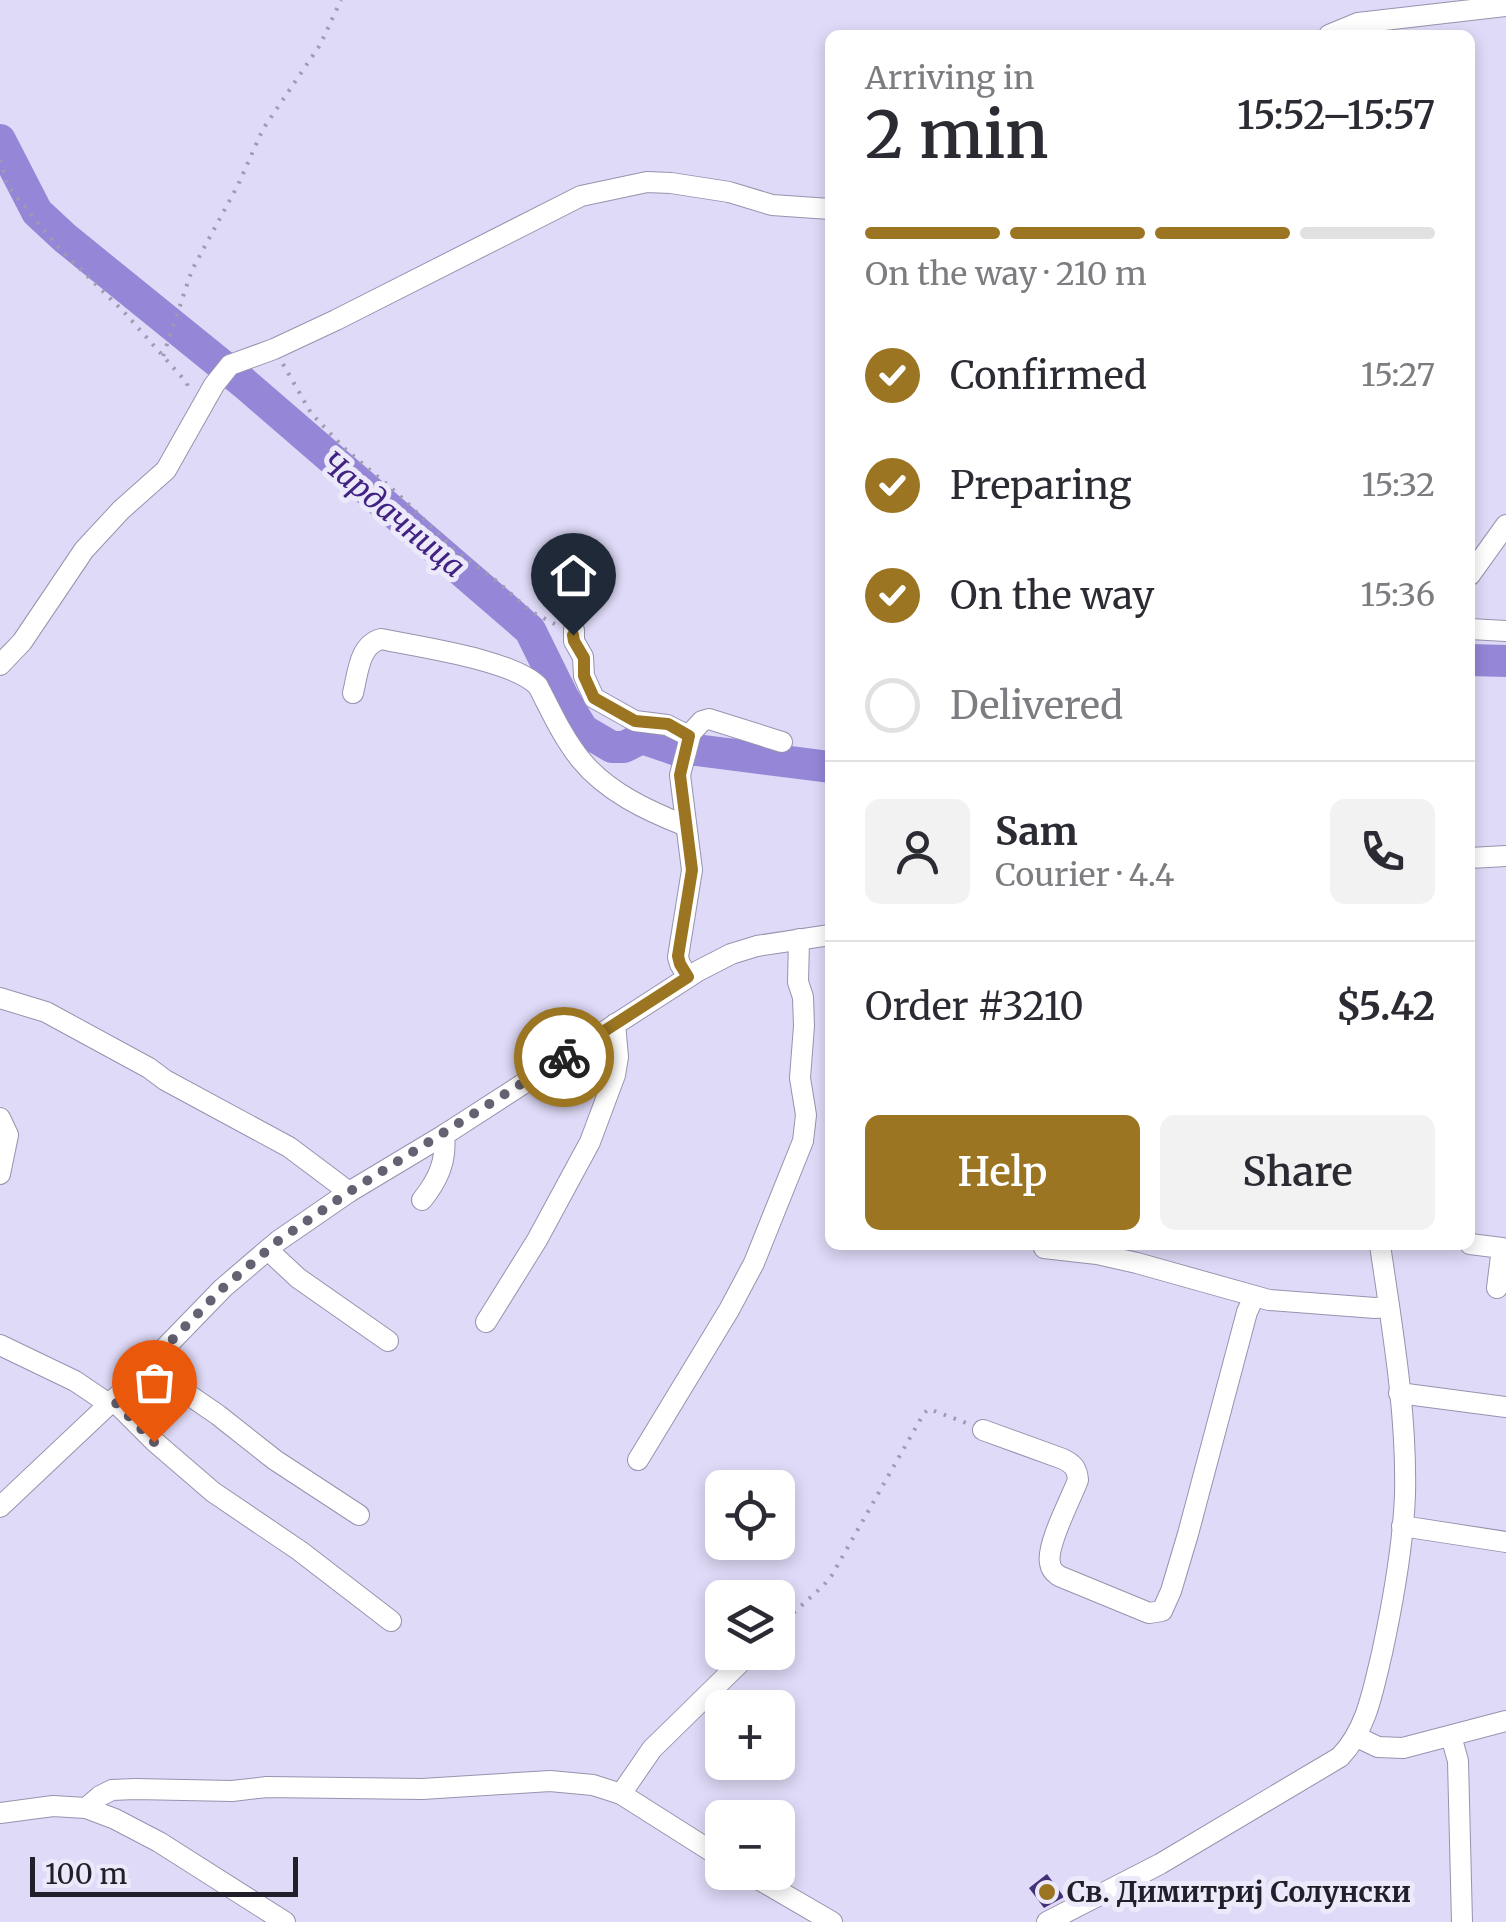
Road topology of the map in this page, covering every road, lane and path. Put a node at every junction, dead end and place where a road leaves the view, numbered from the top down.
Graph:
1 (341, 0) edge
2 (1506, 6) edge
3 (1341, 30) edge
4 (0, 160) edge
5 (825, 209) edge
6 (274, 348) junction
7 (163, 356) junction
8 (196, 416) junction
9 (1506, 525) edge
10 (1475, 568) edge
11 (1475, 629) edge
12 (574, 630) joint
13 (1506, 631) edge
14 (0, 665) edge
15 (353, 693) dead end
16 (782, 742) dead end
17 (686, 746) junction
18 (686, 826) junction
19 (1506, 856) edge
20 (1475, 858) edge
21 (825, 936) edge
22 (798, 940) junction
23 (688, 977) junction
24 (0, 998) edge
25 (615, 1024) junction
26 (0, 1118) edge
27 (444, 1135) junction
28 (0, 1174) edge
29 (349, 1192) junction
30 (422, 1200) dead end
31 (1475, 1245) edge
32 (268, 1250) junction
33 (1082, 1250) edge
34 (1381, 1250) edge
35 (1119, 1252) edge
36 (1497, 1288) dead end
37 (1254, 1297) junction
38 (1388, 1306) junction
39 (486, 1322) dead end
40 (388, 1341) dead end
41 (0, 1345) edge
42 (147, 1366) junction
43 (1399, 1393) junction
44 (111, 1402) junction
45 (1506, 1407) edge
46 (984, 1430) joint
47 (638, 1460) dead end
48 (0, 1507) edge
49 (359, 1515) dead end
50 (1402, 1526) junction
51 (1506, 1542) edge
52 (795, 1612) edge
53 (391, 1622) dead end
54 (733, 1670) edge
55 (1506, 1721) edge
56 (1357, 1736) junction
57 (1451, 1736) junction
58 (621, 1794) junction
59 (86, 1808) junction
60 (0, 1813) edge
61 (705, 1847) edge
62 (777, 1890) edge
63 (286, 1922) edge
64 (832, 1922) edge
65 (1047, 1922) edge
66 (1462, 1922) edge

1 - 7 path
2 - 3 street
4 - 7 path
5 - 6 street
6 - 8 street
6 - 12 path
7 - 8 path
8 - 14 street
9 - 10 street
11 - 13 street
12 - 17 street
15 - 18 street
16 - 17 street
17 - 18 street
18 - 23 street
19 - 20 street
21 - 22 street
22 - 23 street
22 - 47 street
23 - 25 street
24 - 29 street
25 - 27 street
25 - 39 street
26 - 28 street
27 - 29 street
27 - 30 street
29 - 32 street
31 - 36 street
32 - 40 street
32 - 42 street
33 - 35 street
34 - 38 street
35 - 37 street
37 - 38 street
37 - 46 street
38 - 43 street
41 - 44 street
42 - 44 street
42 - 49 street
43 - 45 street
43 - 50 street
44 - 48 street
44 - 53 street
46 - 52 path
50 - 51 street
50 - 56 street
54 - 58 street
55 - 57 street
56 - 57 street
56 - 65 street
57 - 66 street
58 - 59 street
58 - 61 street
59 - 60 street
59 - 63 street
62 - 64 street

